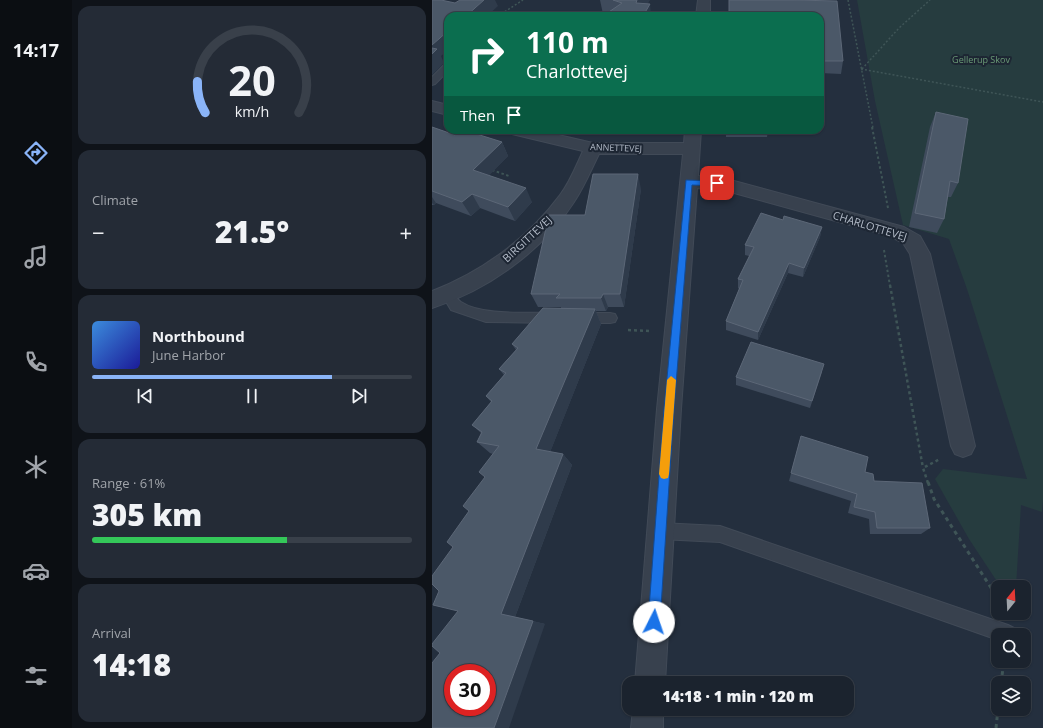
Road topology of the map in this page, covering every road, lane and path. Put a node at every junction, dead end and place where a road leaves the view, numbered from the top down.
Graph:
1 (523, 0) edge
2 (704, 0) edge
3 (848, 0) edge
4 (930, 0) edge
5 (504, 12) edge
6 (703, 12) edge
7 (861, 69) junction
8 (444, 70) edge
9 (432, 82) edge
10 (1043, 102) edge
11 (432, 106) edge
12 (444, 109) edge
13 (532, 134) edge
14 (693, 140) edge
15 (593, 148) junction
16 (489, 169) edge
17 (509, 176) dead end
18 (689, 182) junction
19 (893, 230) junction
20 (440, 297) edge
21 (610, 318) joint
22 (676, 332) junction
23 (963, 446) joint
24 (923, 468) junction
25 (660, 531) junction
26 (991, 588) edge
27 (991, 628) edge
28 (650, 676) edge
29 (648, 716) edge
30 (997, 716) edge
31 (647, 728) edge
32 (996, 728) edge

1 - 5 path
2 - 6 street
3 - 7 path
4 - 7 path
7 - 10 path
7 - 19 path
8 - 9 lane
11 - 12 street
13 - 15 street, ANNETTEVEJ
14 - 15 street, ANNETTEVEJ
14 - 18 street
15 - 20 street, BIRGITTEVEJ
16 - 17 path
18 - 19 street, CHARLOTTEVEJ
18 - 22 street
19 - 23 street, CHARLOTTEVEJ
19 - 24 path
20 - 21 lane
21 - 22 path
22 - 25 street
23 - 24 path
24 - 26 path
25 - 27 lane
25 - 28 street
29 - 31 street
30 - 32 path

